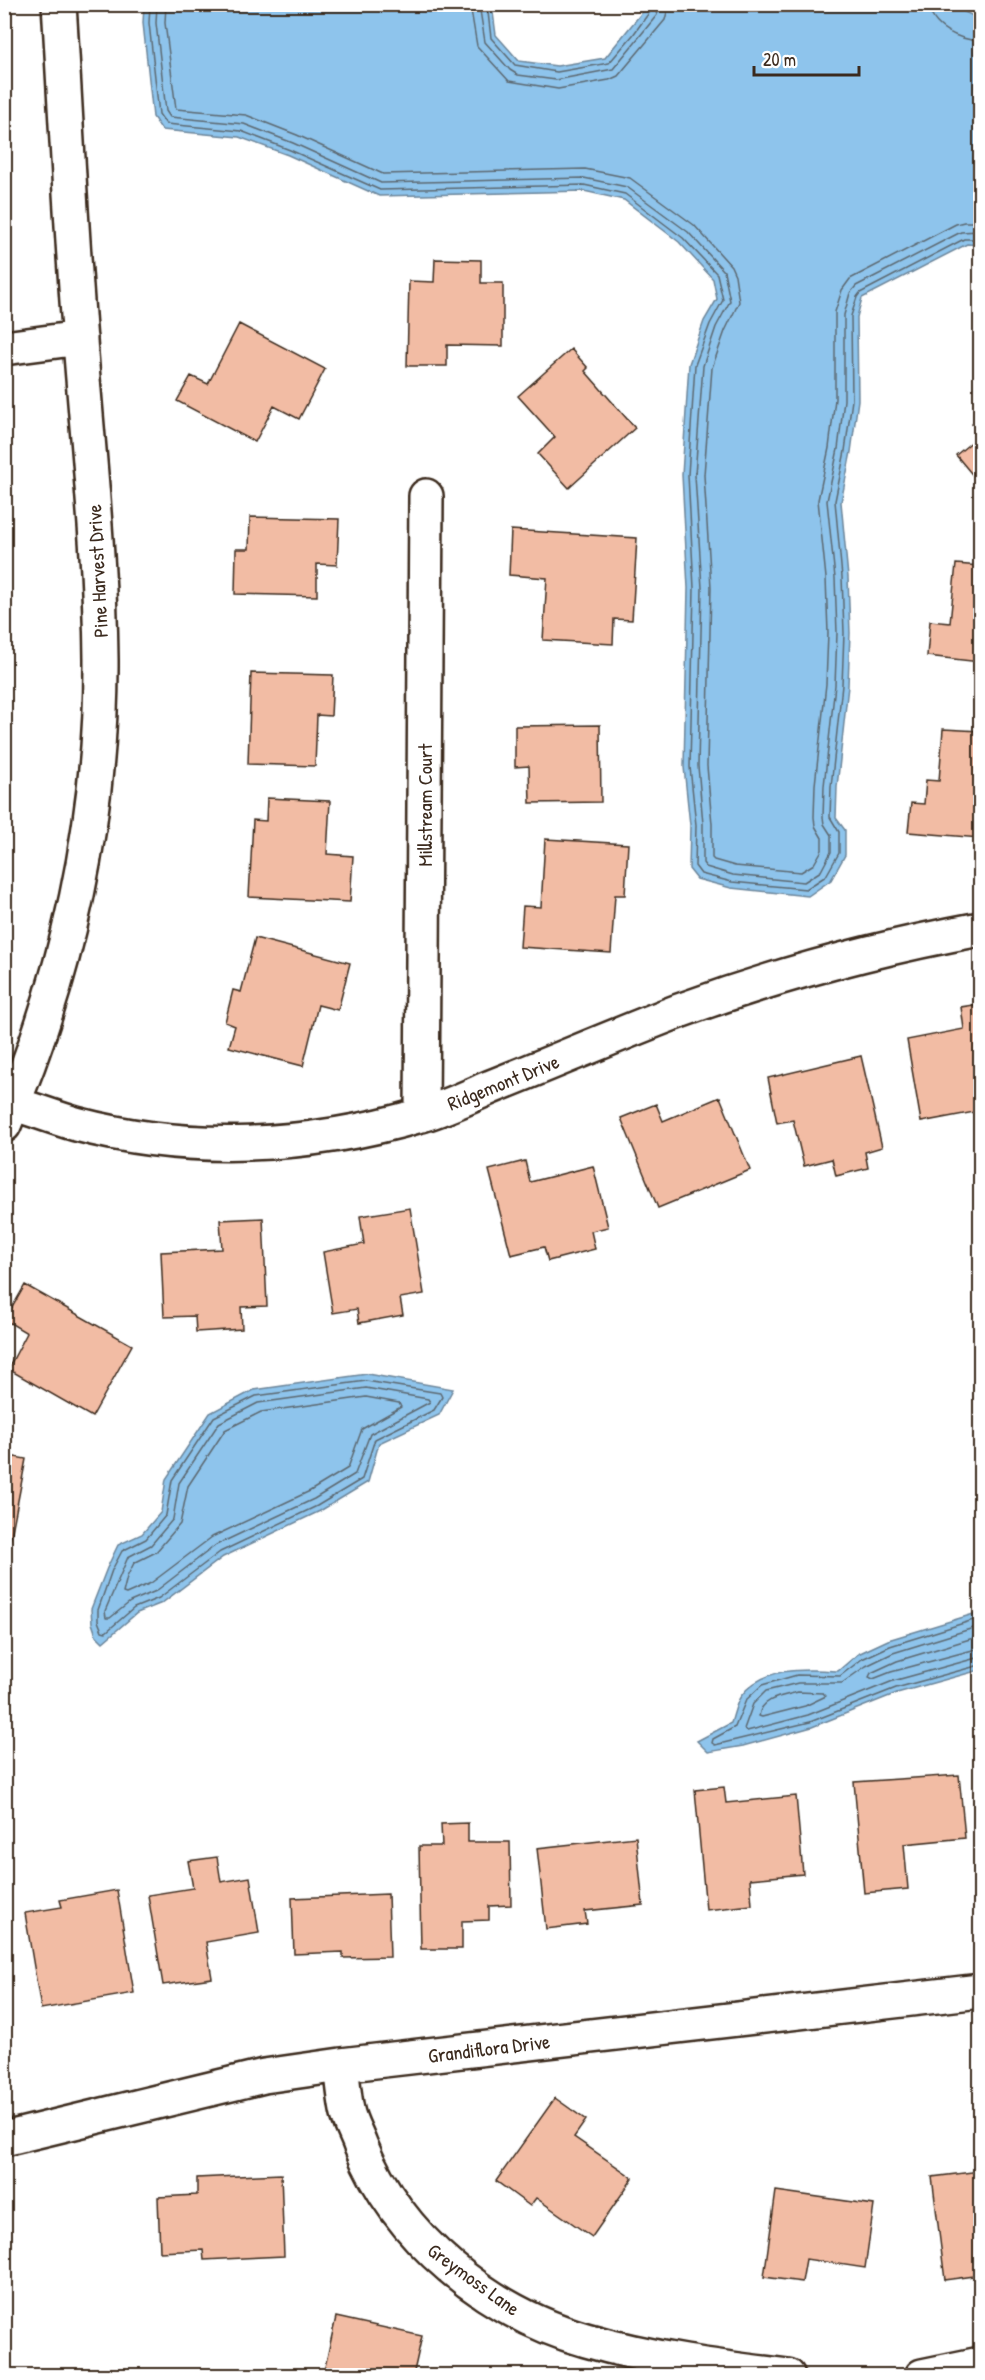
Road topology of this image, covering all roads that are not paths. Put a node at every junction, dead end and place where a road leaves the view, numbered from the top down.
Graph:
1 (59, 4) edge
2 (80, 338) junction
3 (4, 348) edge
4 (426, 495) dead end
5 (981, 929) edge
6 (9, 1115) edge
7 (422, 1115) junction
8 (981, 1991) edge
9 (341, 2065) junction
10 (4, 2139) edge
11 (981, 2364) edge
12 (788, 2376) edge
13 (922, 2376) edge

1 - 2 street, Pine Harvest Drive
2 - 3 street
2 - 6 street, Pine Harvest Drive
4 - 7 street, Millstream Court
5 - 7 street, Ridgemont Drive
6 - 7 street, Ridgemont Drive
8 - 9 street, Grandiflora Drive
9 - 10 street, Grandiflora Drive
9 - 12 street, Greymoss Lane
11 - 13 street

